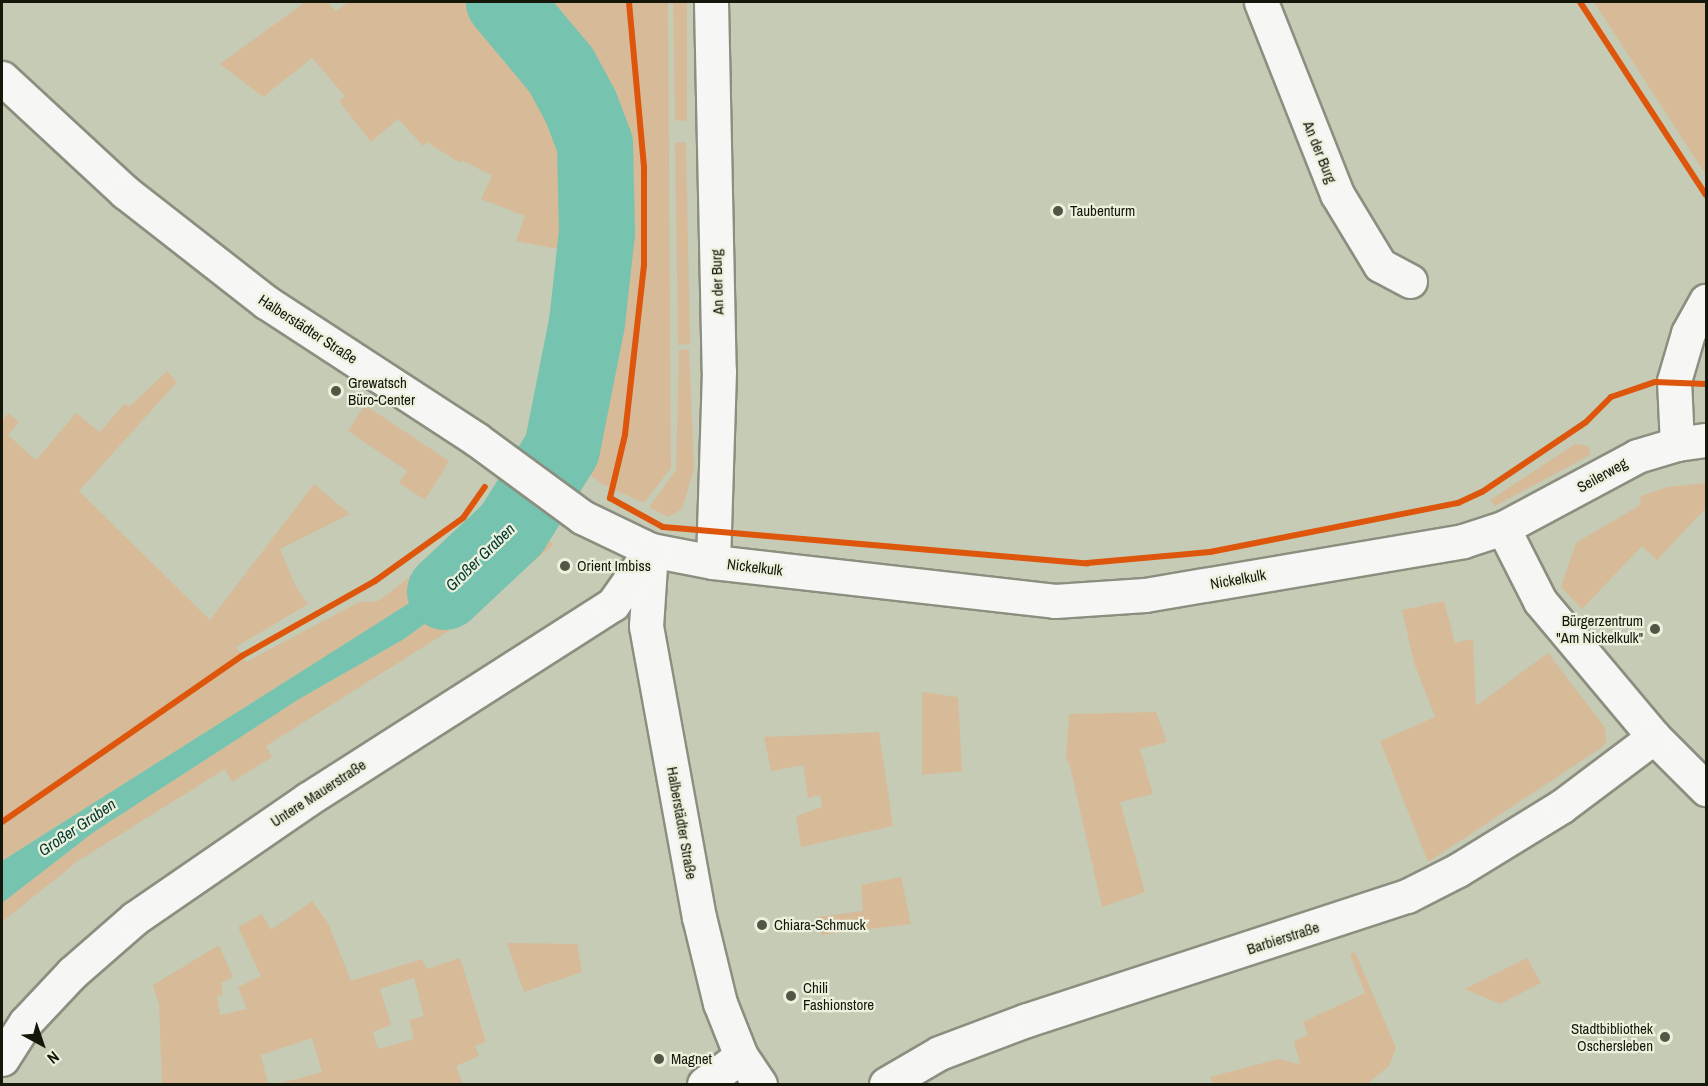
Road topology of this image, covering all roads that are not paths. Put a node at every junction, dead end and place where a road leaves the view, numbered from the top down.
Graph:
1 (711, 2) edge
2 (1261, 2) edge
3 (2, 78) edge
4 (1410, 281) dead end
5 (1707, 301) edge
6 (1692, 442) edge
7 (1503, 528) junction
8 (645, 548) junction
9 (713, 562) junction
10 (1654, 737) junction
11 (1707, 789) edge
12 (741, 1056) junction
13 (2, 1059) edge
14 (704, 1084) edge
15 (759, 1084) edge
16 (886, 1084) edge

1 - 9 street, An der Burg
2 - 4 street, An der Burg
3 - 8 street, Halberstädter Straße
5 - 6 street
6 - 7 street, Seilerweg
7 - 9 street, Nickelkulk
7 - 10 street
8 - 9 street, Nickelkulk
8 - 12 street, Halberstädter Straße
8 - 13 street, Untere Mauerstraße
10 - 11 street
10 - 16 street, Barbierstraße
12 - 14 street
12 - 15 street, Halberstädter Straße

